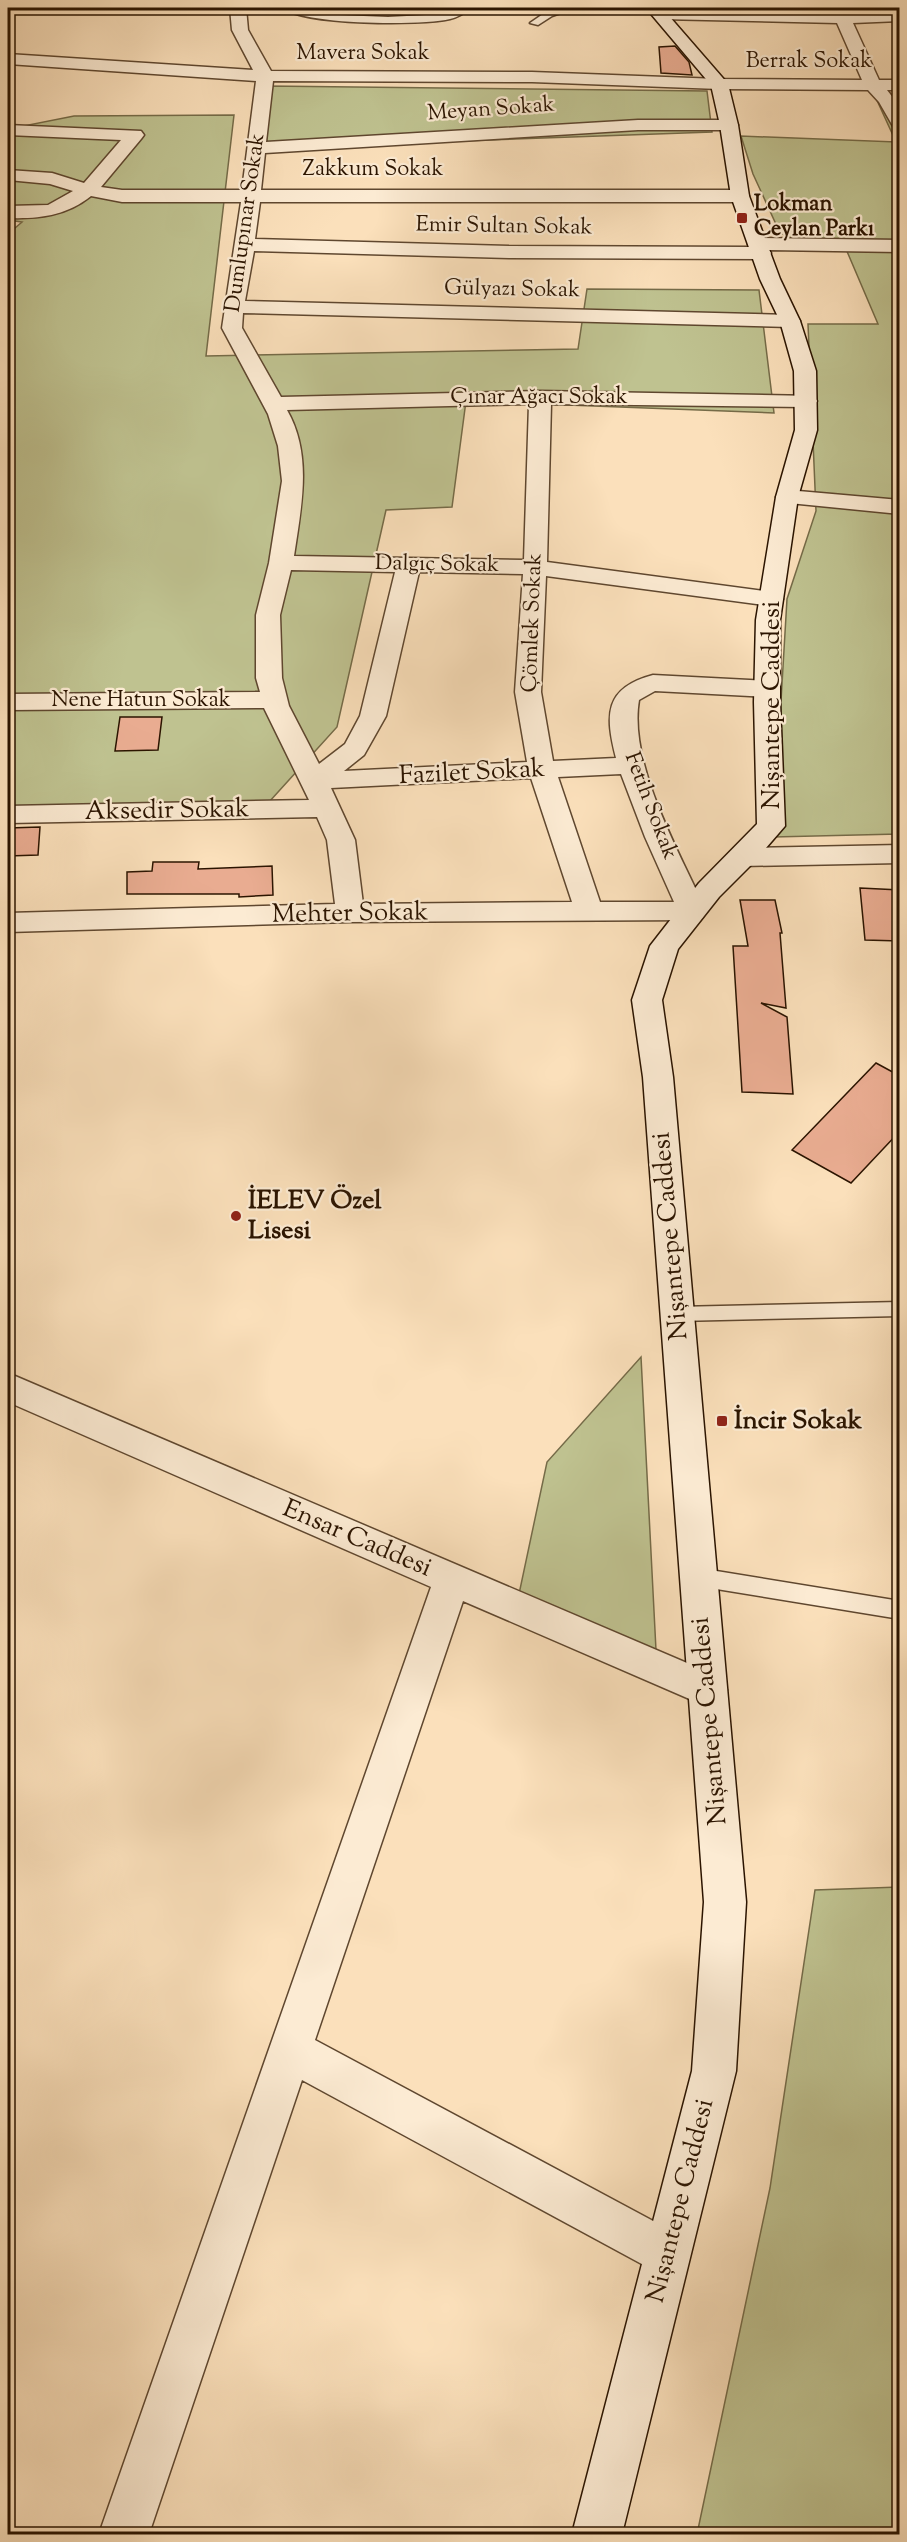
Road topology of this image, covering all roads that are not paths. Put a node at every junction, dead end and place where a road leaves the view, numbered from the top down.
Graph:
1 (238, 8) edge
2 (287, 8) edge
3 (466, 8) edge
4 (571, 8) edge
5 (657, 11) edge
6 (900, 16) edge
7 (843, 18) junction
8 (536, 23) dead end
9 (8, 59) edge
10 (265, 76) junction
11 (719, 84) junction
12 (873, 85) junction
13 (900, 85) edge
14 (900, 124) edge
15 (729, 125) junction
16 (8, 130) edge
17 (256, 148) junction
18 (8, 176) edge
19 (90, 190) junction
20 (251, 194) junction
21 (740, 196) junction
22 (8, 212) edge
23 (245, 245) junction
24 (900, 246) edge
25 (760, 249) junction
26 (234, 307) junction
27 (790, 321) junction
28 (540, 397) junction
29 (806, 401) junction
30 (272, 404) junction
31 (787, 497) junction
32 (900, 507) edge
33 (281, 563) junction
34 (409, 565) junction
35 (535, 567) junction
36 (771, 599) junction
37 (767, 689) junction
38 (275, 700) junction
39 (8, 702) edge
40 (630, 765) junction
41 (542, 770) junction
42 (315, 781) junction
43 (327, 808) junction
44 (8, 814) edge
45 (900, 854) edge
46 (744, 857) junction
47 (692, 911) junction
48 (589, 912) junction
49 (350, 913) junction
50 (8, 923) edge
51 (900, 1309) edge
52 (677, 1314) junction
53 (8, 1387) edge
54 (698, 1577) junction
55 (452, 1580) junction
56 (900, 1610) edge
57 (708, 1690) junction
58 (290, 2050) junction
59 (667, 2253) junction
60 (124, 2535) edge
61 (597, 2535) edge

1 - 10 street
2 - 3 lane
4 - 8 lane
5 - 7 street
5 - 11 street, Nişantepe Caddesi
6 - 7 street
7 - 12 street
9 - 10 street, Mavera Sokak
10 - 11 street, Mavera Sokak
10 - 17 street, Dumlupınar Sokak
11 - 12 street, Berrak Sokak
11 - 15 street, Nişantepe Caddesi
12 - 13 street, Berrak Sokak
12 - 14 street
15 - 17 street, Meyan Sokak
15 - 21 street, Nişantepe Caddesi
16 - 19 street
17 - 20 street, Dumlupınar Sokak
18 - 19 street, Zakkum Sokak
19 - 20 street, Zakkum Sokak
19 - 22 street
20 - 21 street, Zakkum Sokak
20 - 23 street, Dumlupınar Sokak
21 - 25 street, Nişantepe Caddesi
23 - 25 street, Emir Sultan Sokak
23 - 26 street, Dumlupınar Sokak
24 - 25 street, Emir Sultan Sokak
25 - 27 street, Nişantepe Caddesi
26 - 27 street, Gülyazı Sokak
26 - 30 street, Dumlupınar Sokak
27 - 29 street, Nişantepe Caddesi
28 - 29 street, Çınar Ağacı Sokak
28 - 30 street, Çınar Ağacı Sokak
28 - 35 street, Çömlek Sokak
29 - 31 street, Nişantepe Caddesi
30 - 33 street, Dumlupınar Sokak
31 - 32 street
31 - 36 street, Nişantepe Caddesi
33 - 34 street, Dalgıç Sokak
33 - 38 street, Dumlupınar Sokak
34 - 35 street, Dalgıç Sokak
34 - 42 street
35 - 36 street, Dalgıç Sokak
35 - 41 street, Çömlek Sokak
36 - 37 street, Nişantepe Caddesi
37 - 40 street, Fetih Sokak
37 - 46 street, Nişantepe Caddesi
38 - 39 street, Nene Hatun Sokak
38 - 42 street, Dumlupınar Sokak
40 - 41 street, Fazilet Sokak
40 - 47 street, Fetih Sokak
41 - 42 street, Fazilet Sokak
41 - 48 street, Çömlek Sokak
42 - 43 street, Dumlupınar Sokak
43 - 44 street, Aksedir Sokak
43 - 49 street, Dumlupınar Sokak
45 - 46 street
46 - 47 street, Nişantepe Caddesi
47 - 48 street, Mehter Sokak
47 - 52 street, Nişantepe Caddesi
48 - 49 street, Mehter Sokak
49 - 50 street, Mehter Sokak
51 - 52 lane
52 - 54 street, Nişantepe Caddesi
53 - 55 street, Ensar Caddesi
54 - 56 lane
54 - 57 street, Nişantepe Caddesi
55 - 57 street, Ensar Caddesi
55 - 58 street
57 - 59 street, Nişantepe Caddesi
58 - 59 street
58 - 60 street
59 - 61 street, Nişantepe Caddesi

